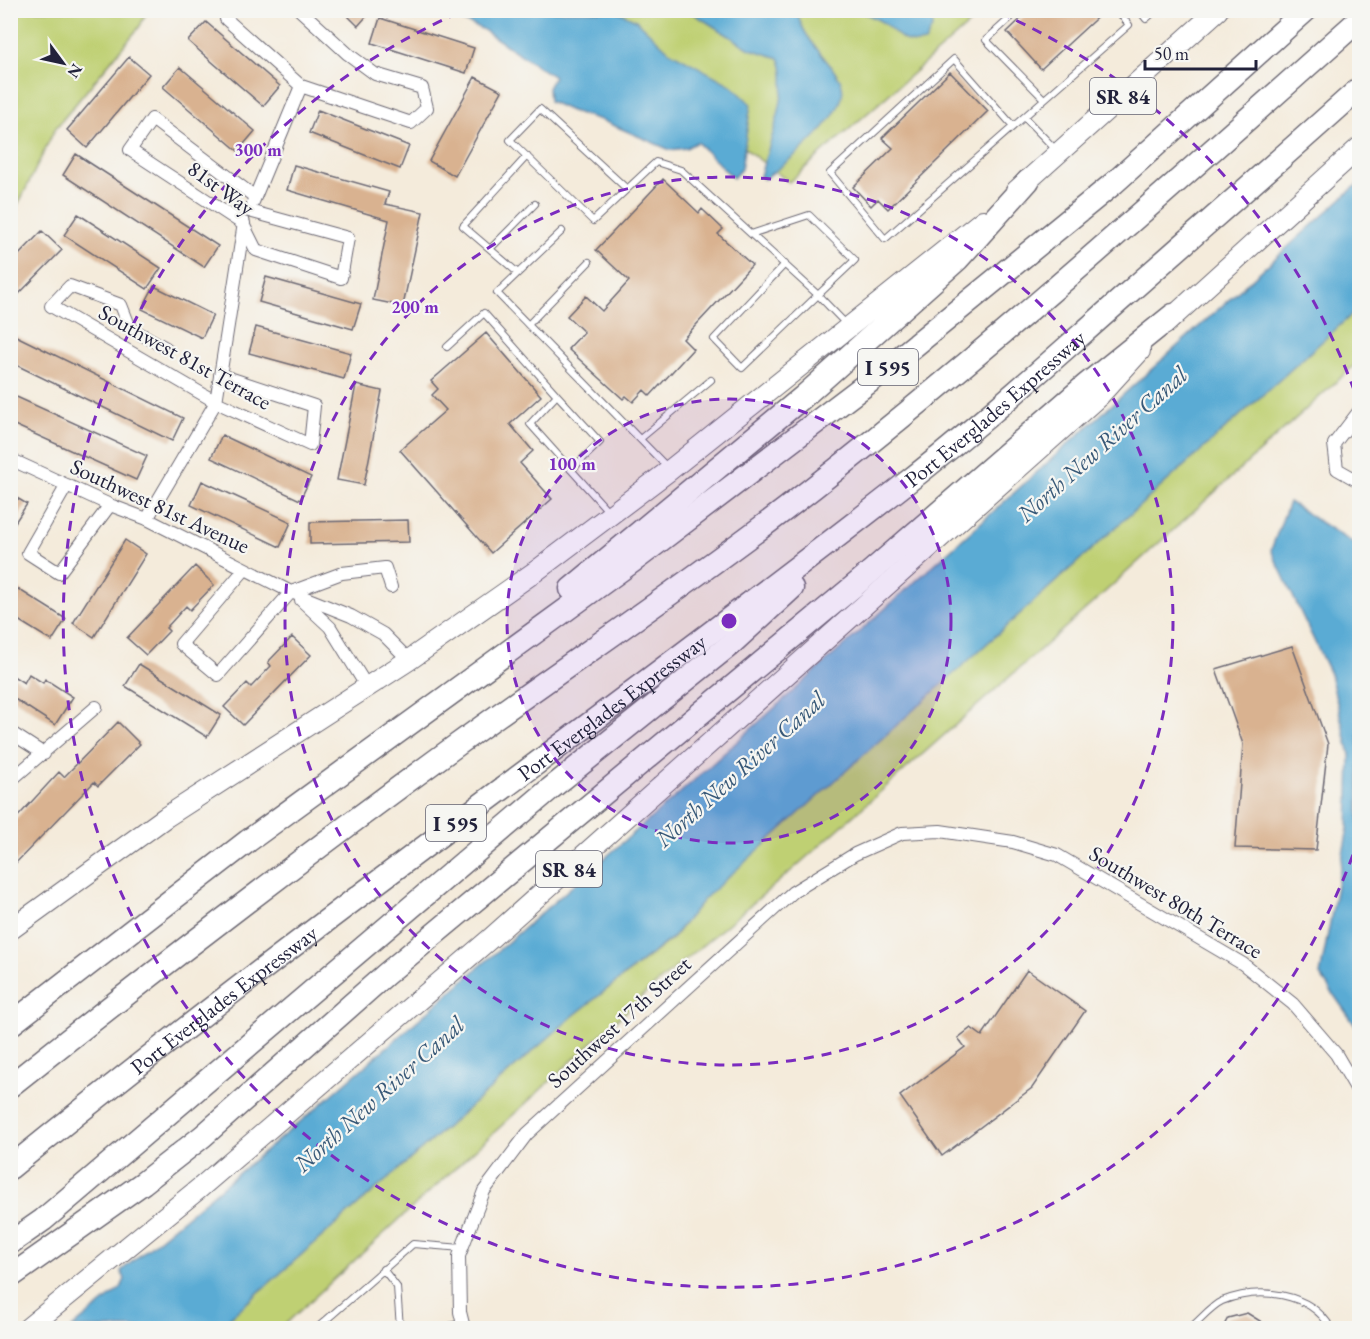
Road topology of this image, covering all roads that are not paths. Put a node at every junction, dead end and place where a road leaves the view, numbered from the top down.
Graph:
1 (227, 10) edge
2 (300, 10) edge
3 (1019, 10) edge
4 (1117, 10) edge
5 (1139, 10) edge
6 (1156, 10) edge
7 (1218, 10) edge
8 (1306, 10) edge
9 (1359, 19) edge
10 (301, 86) junction
11 (1359, 88) edge
12 (1044, 99) junction
13 (1024, 117) junction
14 (1013, 126) junction
15 (1359, 147) edge
16 (1059, 153) junction
17 (527, 156) junction
18 (1028, 181) junction
19 (627, 189) junction
20 (255, 197) junction
21 (535, 204) dead end
22 (249, 211) junction
23 (243, 224) junction
24 (562, 231) dead end
25 (751, 234) junction
26 (490, 249) junction
27 (589, 262) dead end
28 (785, 264) junction
29 (518, 273) junction
30 (819, 295) junction
31 (1173, 315) junction
32 (528, 325) junction
33 (850, 327) junction
34 (447, 347) dead end
35 (166, 348) dead end
36 (220, 375) junction
37 (711, 380) dead end
38 (557, 395) junction
39 (216, 402) junction
40 (1359, 410) edge
41 (640, 439) junction
42 (10, 459) edge
43 (571, 470) junction
44 (670, 470) junction
45 (1359, 482) edge
46 (906, 484) junction
47 (67, 485) junction
48 (110, 505) junction
49 (611, 515) junction
50 (147, 519) junction
51 (246, 568) junction
52 (391, 587) dead end
53 (291, 592) junction
54 (409, 660) junction
55 (367, 687) junction
56 (447, 695) junction
57 (96, 707) dead end
58 (10, 732) edge
59 (44, 754) junction
60 (10, 781) edge
61 (919, 831) joint
62 (10, 930) edge
63 (10, 1025) edge
64 (10, 1086) edge
65 (1359, 1095) edge
66 (10, 1168) edge
67 (10, 1243) edge
68 (463, 1248) junction
69 (383, 1269) junction
70 (10, 1277) edge
71 (464, 1326) edge
72 (28, 1329) edge
73 (317, 1329) edge
74 (400, 1329) edge
75 (442, 1329) edge
76 (1190, 1329) edge
77 (1330, 1329) edge

1 - 10 street
2 - 10 street
3 - 12 lane
4 - 12 lane
5 - 6 lane
7 - 16 main road, SR 84
8 - 56 highway, I 595
9 - 64 highway
10 - 20 street
11 - 46 highway, Port Everglades Expressway / I 595
12 - 13 lane
13 - 14 lane
13 - 16 lane
14 - 14 lane
15 - 31 main road, SR 84
16 - 18 main road, SR 84
17 - 19 lane
17 - 19 lane
17 - 26 lane
18 - 33 main road, SR 84
18 - 56 highway
19 - 25 lane
20 - 22 street
20 - 23 street, 81st Way
21 - 26 lane
22 - 23 street
22 - 23 street, 81st Way
23 - 36 street
24 - 29 lane
25 - 28 lane
25 - 30 lane
26 - 29 lane
27 - 32 lane
28 - 30 lane
28 - 30 lane
29 - 32 lane
30 - 33 lane
31 - 70 highway
31 - 72 main road, SR 84
32 - 41 lane
33 - 44 main road, SR 84
34 - 38 lane
35 - 39 street, Southwest 81st Terrace
36 - 39 street
36 - 39 street, Southwest 81st Terrace
37 - 41 lane
38 - 43 lane
38 - 43 lane
39 - 50 street
40 - 45 street
41 - 44 lane
42 - 47 street, Southwest 81st Avenue
43 - 49 lane
44 - 49 main road, SR 84
46 - 66 highway, Port Everglades Expressway / I 595
46 - 67 highway
47 - 48 street, Southwest 81st Avenue
47 - 48 street
48 - 50 street, Southwest 81st Avenue
49 - 54 main road, SR 84
50 - 51 street, Southwest 81st Avenue
51 - 53 street, Southwest 81st Avenue
51 - 53 street
52 - 53 street
53 - 54 street, Southwest 81st Avenue
53 - 55 street, Southwest 81st Avenue
54 - 55 main road, SR 84
55 - 62 main road, SR 84
56 - 63 highway, I 595
57 - 59 street
58 - 59 street
59 - 60 street
61 - 65 street, Southwest 80th Terrace
61 - 68 street, Southwest 17th Street
68 - 69 lane
68 - 71 street, Southwest 17th Street
69 - 73 lane
69 - 74 lane
71 - 75 lane
76 - 77 lane

